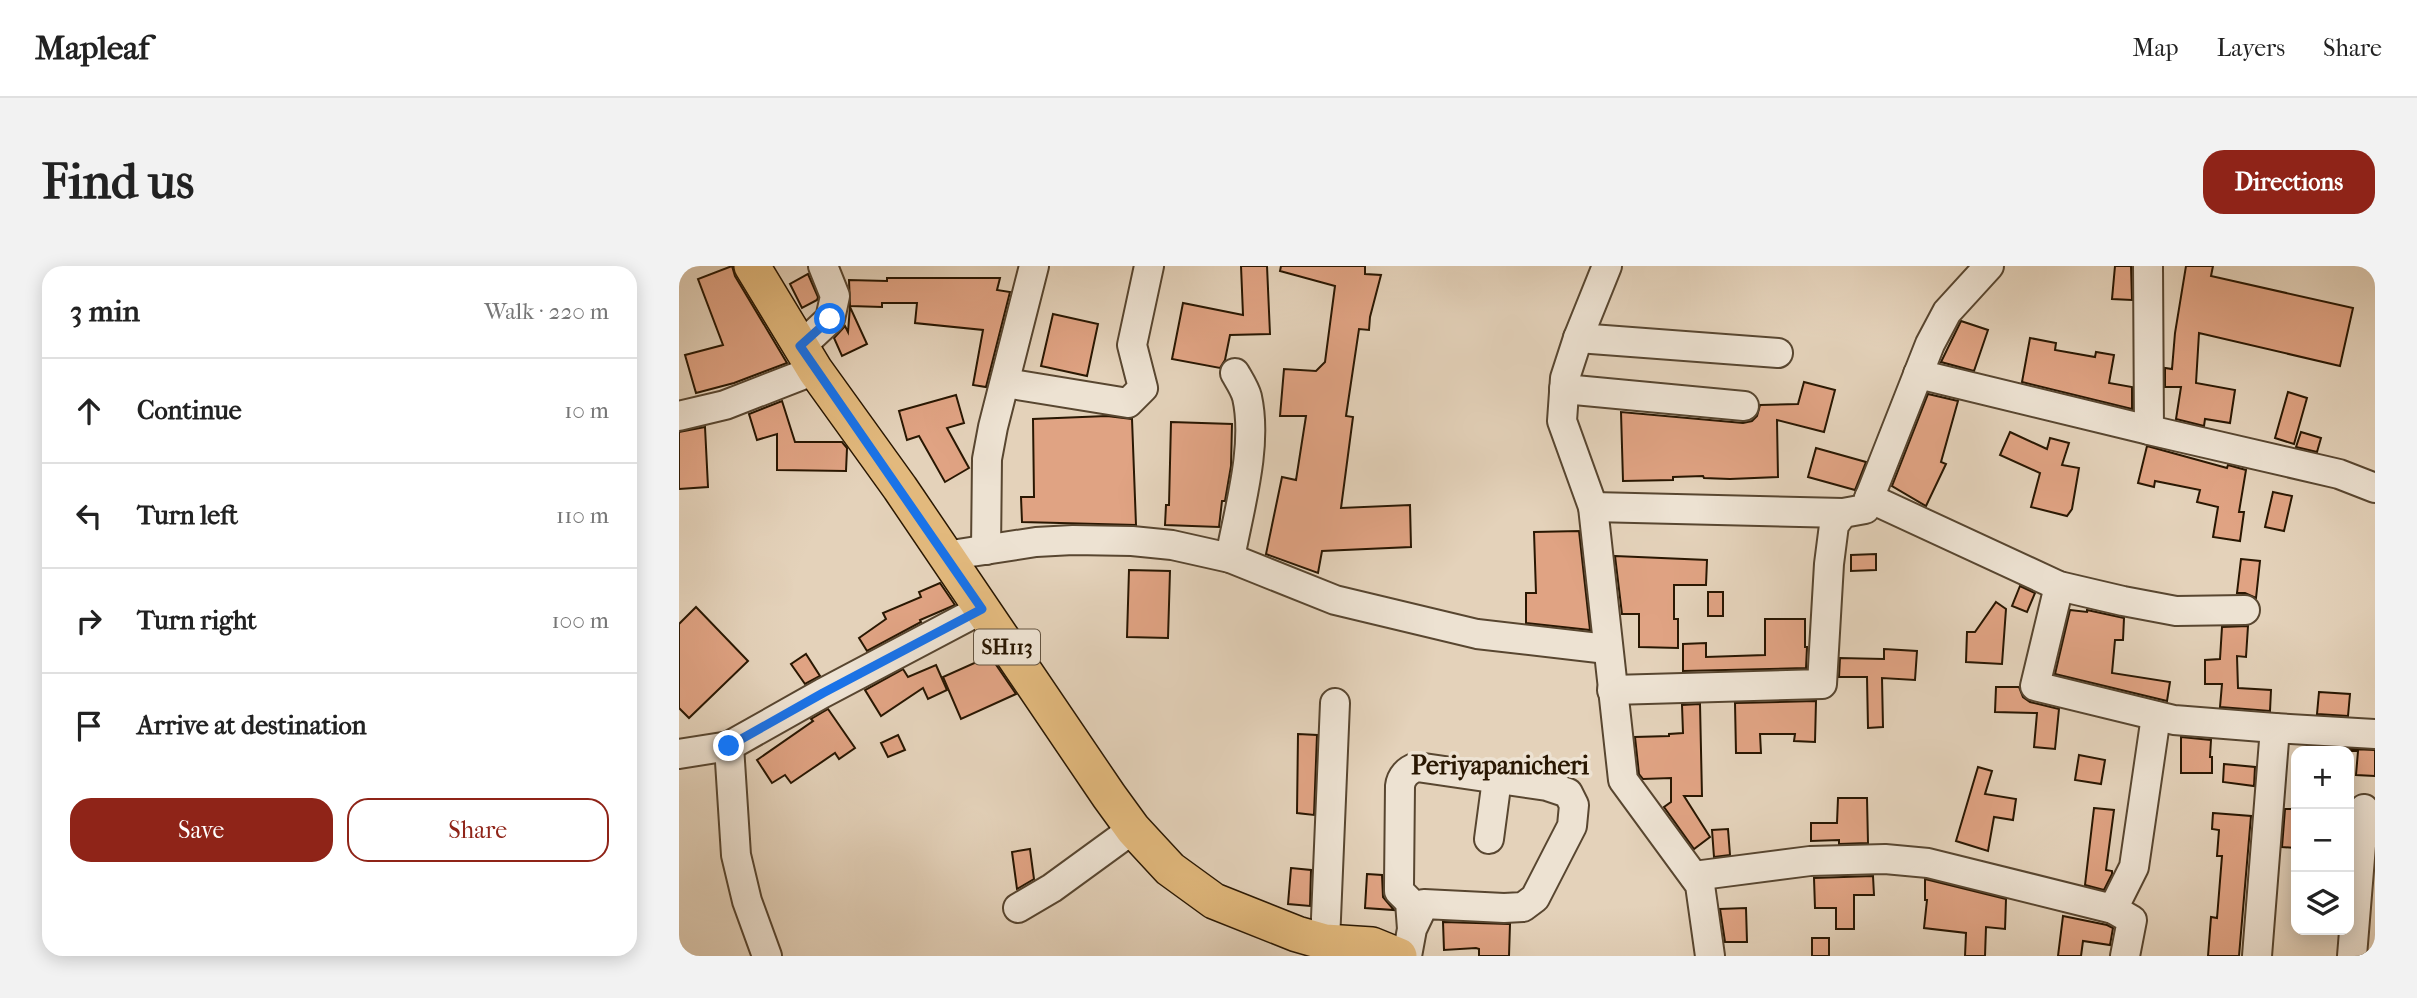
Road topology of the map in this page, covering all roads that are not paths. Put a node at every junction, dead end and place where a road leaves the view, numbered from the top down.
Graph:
1 (752, 266) edge
2 (823, 266) edge
3 (1034, 266) edge
4 (1149, 266) edge
5 (1607, 266) edge
6 (1989, 266) edge
7 (2148, 266) edge
8 (1578, 338) junction
9 (1778, 353) dead end
10 (808, 358) junction
11 (1235, 373) dead end
12 (1918, 374) junction
13 (1005, 383) junction
14 (1564, 389) junction
15 (1744, 406) dead end
16 (679, 416) edge
17 (2149, 430) junction
18 (2375, 488) edge
19 (1869, 498) junction
20 (1593, 507) junction
21 (1843, 513) junction
22 (986, 550) junction
23 (944, 556) junction
24 (1230, 558) junction
25 (2059, 586) junction
26 (982, 609) junction
27 (2245, 610) dead end
28 (1607, 649) junction
29 (1612, 691) junction
30 (1335, 703) dead end
31 (2156, 716) junction
32 (2275, 728) junction
33 (2375, 734) edge
34 (729, 746) junction
35 (679, 754) edge
36 (1497, 779) junction
37 (2364, 809) dead end
38 (1133, 829) junction
39 (1489, 839) dead end
40 (1694, 876) junction
41 (1018, 908) dead end
42 (2113, 909) junction
43 (1412, 918) edge
44 (1340, 947) edge
45 (767, 956) edge
46 (1407, 956) edge
47 (1710, 956) edge
48 (2125, 956) edge
49 (2257, 956) edge
50 (2352, 956) edge

1 - 10 main road, SH113
2 - 10 street
3 - 13 street
4 - 13 street
5 - 8 street
6 - 12 street
7 - 17 street
8 - 9 street
8 - 14 street
10 - 16 street
10 - 23 main road, SH113
11 - 24 street
12 - 17 street
12 - 19 street
13 - 22 street
14 - 15 street
14 - 20 street
17 - 18 street
19 - 21 street
19 - 25 street
20 - 21 street
20 - 28 street
21 - 29 street
22 - 23 street
22 - 24 street
23 - 26 main road, SH113
24 - 28 street
25 - 27 street
25 - 31 street
26 - 34 street
26 - 38 main road, SH113
28 - 29 street
29 - 40 street
30 - 44 street
31 - 32 street
31 - 42 street
32 - 33 street
32 - 49 street
34 - 35 street
34 - 45 street
36 - 39 street
36 - 43 street
36 - 43 street
37 - 50 street
38 - 41 street
38 - 44 main road, SH113
40 - 42 street
40 - 47 street
42 - 48 street
43 - 44 main road, SH113
43 - 46 street

